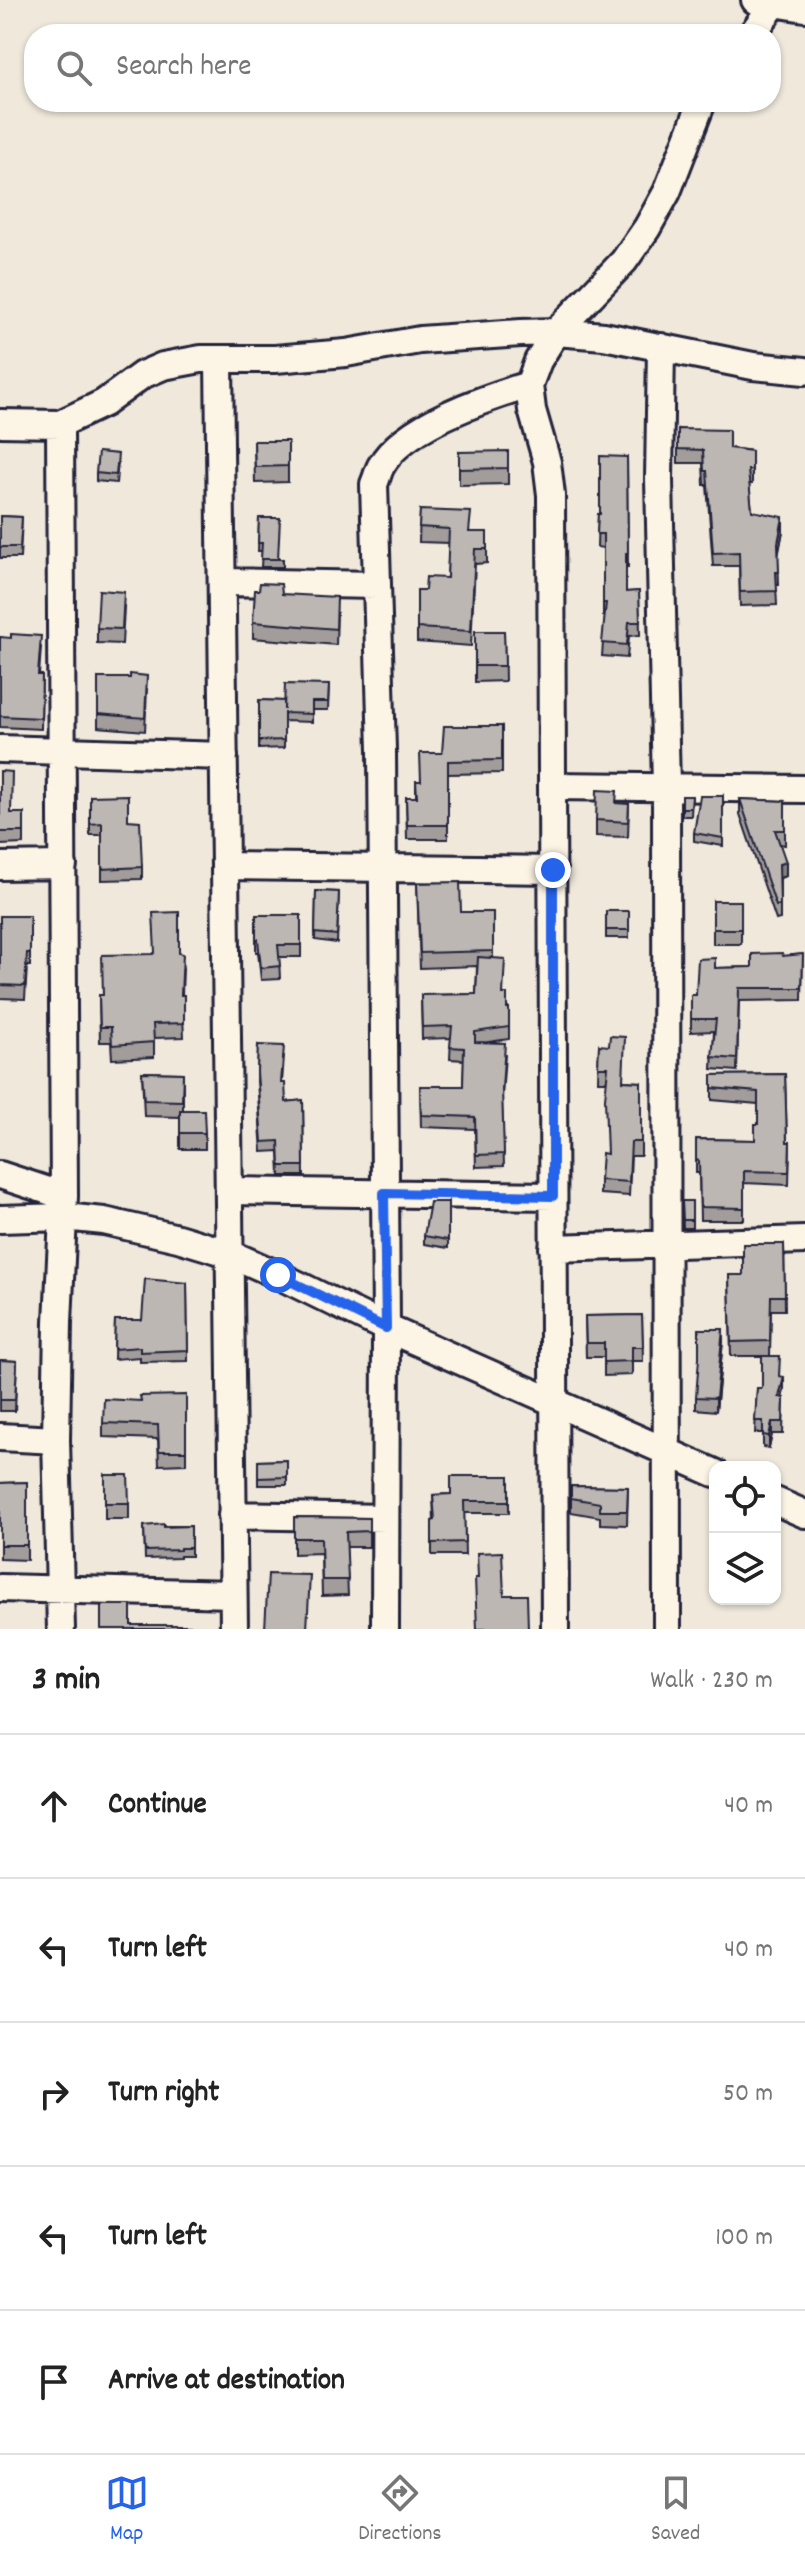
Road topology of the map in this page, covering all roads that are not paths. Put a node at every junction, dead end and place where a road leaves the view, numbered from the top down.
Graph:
1 (765, 2) edge
2 (805, 8) edge
3 (756, 24) edge
4 (698, 112) edge
5 (556, 332) junction
6 (661, 347) junction
7 (219, 360) junction
8 (805, 371) edge
9 (529, 385) junction
10 (0, 423) edge
11 (60, 424) junction
12 (222, 582) junction
13 (377, 585) junction
14 (0, 749) edge
15 (63, 751) junction
16 (224, 756) junction
17 (552, 786) junction
18 (666, 787) junction
19 (805, 789) edge
20 (63, 865) junction
21 (0, 866) edge
22 (226, 866) junction
23 (383, 869) junction
24 (553, 870) junction
25 (0, 1175) edge
26 (230, 1191) junction
27 (384, 1193) junction
28 (553, 1196) junction
29 (64, 1207) junction
30 (0, 1219) edge
31 (805, 1240) edge
32 (666, 1244) junction
33 (553, 1248) junction
34 (231, 1254) junction
35 (386, 1328) junction
36 (554, 1400) junction
37 (0, 1437) edge
38 (56, 1440) junction
39 (667, 1450) junction
40 (709, 1470) edge
41 (781, 1504) edge
42 (805, 1514) edge
43 (232, 1515) junction
44 (385, 1518) junction
45 (0, 1588) edge
46 (60, 1588) junction
47 (233, 1594) junction
48 (61, 1629) edge
49 (234, 1629) edge
50 (385, 1629) edge
51 (555, 1629) edge
52 (667, 1629) edge

1 - 2 street
1 - 3 street
4 - 5 street
5 - 6 street
5 - 7 street
5 - 9 street
6 - 8 street
6 - 18 street
7 - 11 street
7 - 12 street
9 - 13 street
9 - 17 street
10 - 11 street
11 - 15 street
12 - 13 street
12 - 16 street
13 - 23 street
14 - 15 street
15 - 16 street
15 - 20 street
16 - 22 street
17 - 18 street
17 - 24 street
18 - 19 street
18 - 32 street
20 - 21 street
20 - 29 street
22 - 23 street
22 - 26 street
23 - 24 street
23 - 27 street
24 - 28 street
25 - 29 street
26 - 27 street
26 - 34 street
27 - 28 street
27 - 35 street
28 - 33 street
29 - 30 street
29 - 34 street
29 - 38 street
31 - 32 street
32 - 33 street
32 - 39 street
33 - 36 street
34 - 35 street
34 - 43 street
35 - 36 street
35 - 44 street
36 - 39 street
36 - 51 street
37 - 38 street
38 - 46 street
39 - 40 street
39 - 52 street
41 - 42 street
43 - 44 street
43 - 47 street
44 - 50 street
45 - 46 street
46 - 47 street
46 - 48 street
47 - 49 street

